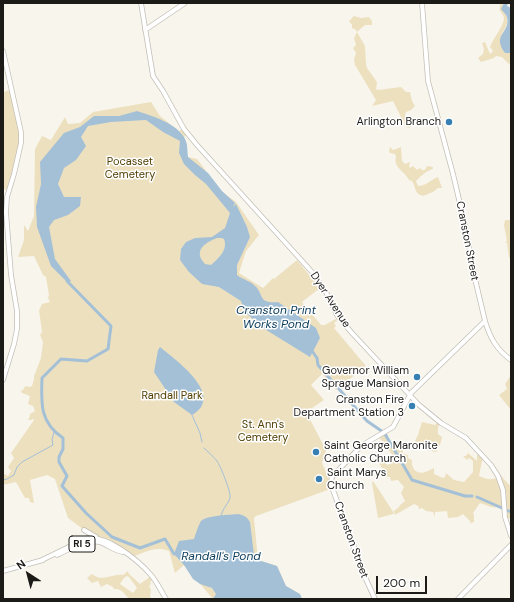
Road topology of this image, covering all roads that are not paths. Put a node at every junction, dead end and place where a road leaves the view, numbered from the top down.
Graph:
1 (141, 3) edge
2 (185, 3) edge
3 (422, 3) edge
4 (145, 30) junction
5 (3, 51) edge
6 (484, 321) junction
7 (511, 360) edge
8 (3, 380) edge
9 (409, 395) junction
10 (511, 534) edge
11 (99, 538) junction
12 (85, 539) junction
13 (511, 545) edge
14 (123, 552) junction
15 (42, 560) junction
16 (3, 571) edge
17 (166, 599) edge
18 (375, 599) edge
19 (458, 599) edge

1 - 4 main road, Dyer Avenue
2 - 4 main road
3 - 6 main road, Cranston Street
4 - 9 main road, Dyer Avenue
5 - 8 main road
6 - 7 main road, Cranston Street
6 - 9 main road
9 - 10 main road, Dyer Avenue
9 - 18 main road, Cranston Street
11 - 12 main road, RI 5
11 - 12 main road
11 - 14 main road, RI 5
12 - 15 main road, RI 5
13 - 19 main road
14 - 15 main road, RI 5
14 - 17 main road, RI 5
15 - 16 main road, RI 5

